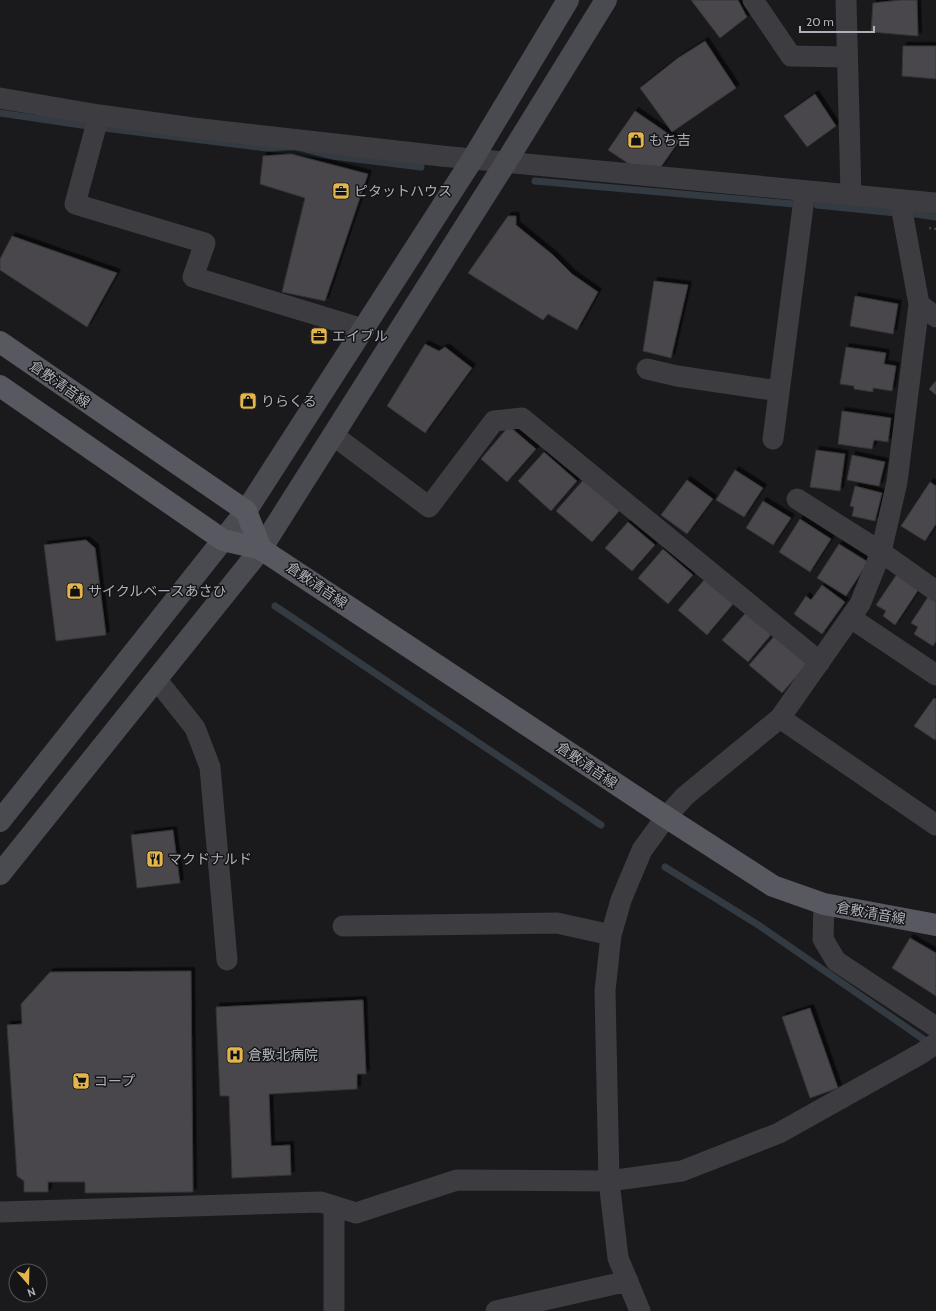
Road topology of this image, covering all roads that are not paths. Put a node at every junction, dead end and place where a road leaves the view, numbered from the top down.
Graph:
1 (568, 0) edge
2 (606, 0) edge
3 (753, 0) edge
4 (846, 0) edge
5 (847, 57) junction
6 (0, 98) edge
7 (99, 115) junction
8 (472, 160) junction
9 (506, 162) junction
10 (805, 191) junction
11 (851, 195) junction
12 (900, 200) junction
13 (936, 203) edge
14 (920, 304) junction
15 (936, 317) edge
16 (363, 329) junction
17 (0, 342) edge
18 (647, 368) dead end
19 (0, 386) edge
20 (779, 391) junction
21 (333, 435) junction
22 (773, 439) dead end
23 (797, 499) dead end
24 (246, 511) junction
25 (223, 540) junction
26 (261, 548) junction
27 (881, 552) junction
28 (936, 591) edge
29 (851, 618) junction
30 (820, 662) junction
31 (936, 675) edge
32 (157, 680) junction
33 (780, 718) junction
34 (666, 818) junction
35 (0, 821) edge
36 (936, 825) edge
37 (0, 874) edge
38 (824, 904) junction
39 (936, 925) edge
40 (343, 926) dead end
41 (611, 935) junction
42 (227, 960) dead end
43 (933, 1041) edge
44 (609, 1181) junction
45 (334, 1206) junction
46 (0, 1212) edge
47 (628, 1281) junction
48 (334, 1311) edge
49 (496, 1311) edge
50 (640, 1311) edge

1 - 8 street
2 - 9 street
3 - 5 street
4 - 5 street
5 - 11 street
6 - 7 street
7 - 8 street
7 - 16 street
8 - 9 street
8 - 16 street
9 - 10 street
9 - 21 street
10 - 11 street
10 - 20 street
11 - 12 street
12 - 13 street
12 - 14 street
14 - 15 street
14 - 27 street
16 - 24 street
17 - 24 main road, 倉敷清音線
18 - 20 street
19 - 25 main road, 倉敷清音線
20 - 22 street
21 - 26 street
21 - 30 street
23 - 27 street
24 - 25 street
24 - 26 main road
25 - 26 main road, 倉敷清音線
25 - 35 street
26 - 32 street
26 - 34 main road, 倉敷清音線
27 - 28 street
27 - 29 street
29 - 30 street
29 - 31 street
30 - 33 street
32 - 37 street
32 - 42 street
33 - 34 street
33 - 36 street
34 - 38 main road, 倉敷清音線
34 - 41 street
38 - 39 main road, 倉敷清音線
38 - 43 street
40 - 41 street
41 - 44 street
43 - 44 street
44 - 45 street
44 - 47 street
45 - 46 street
45 - 48 street
47 - 49 street
47 - 50 street

